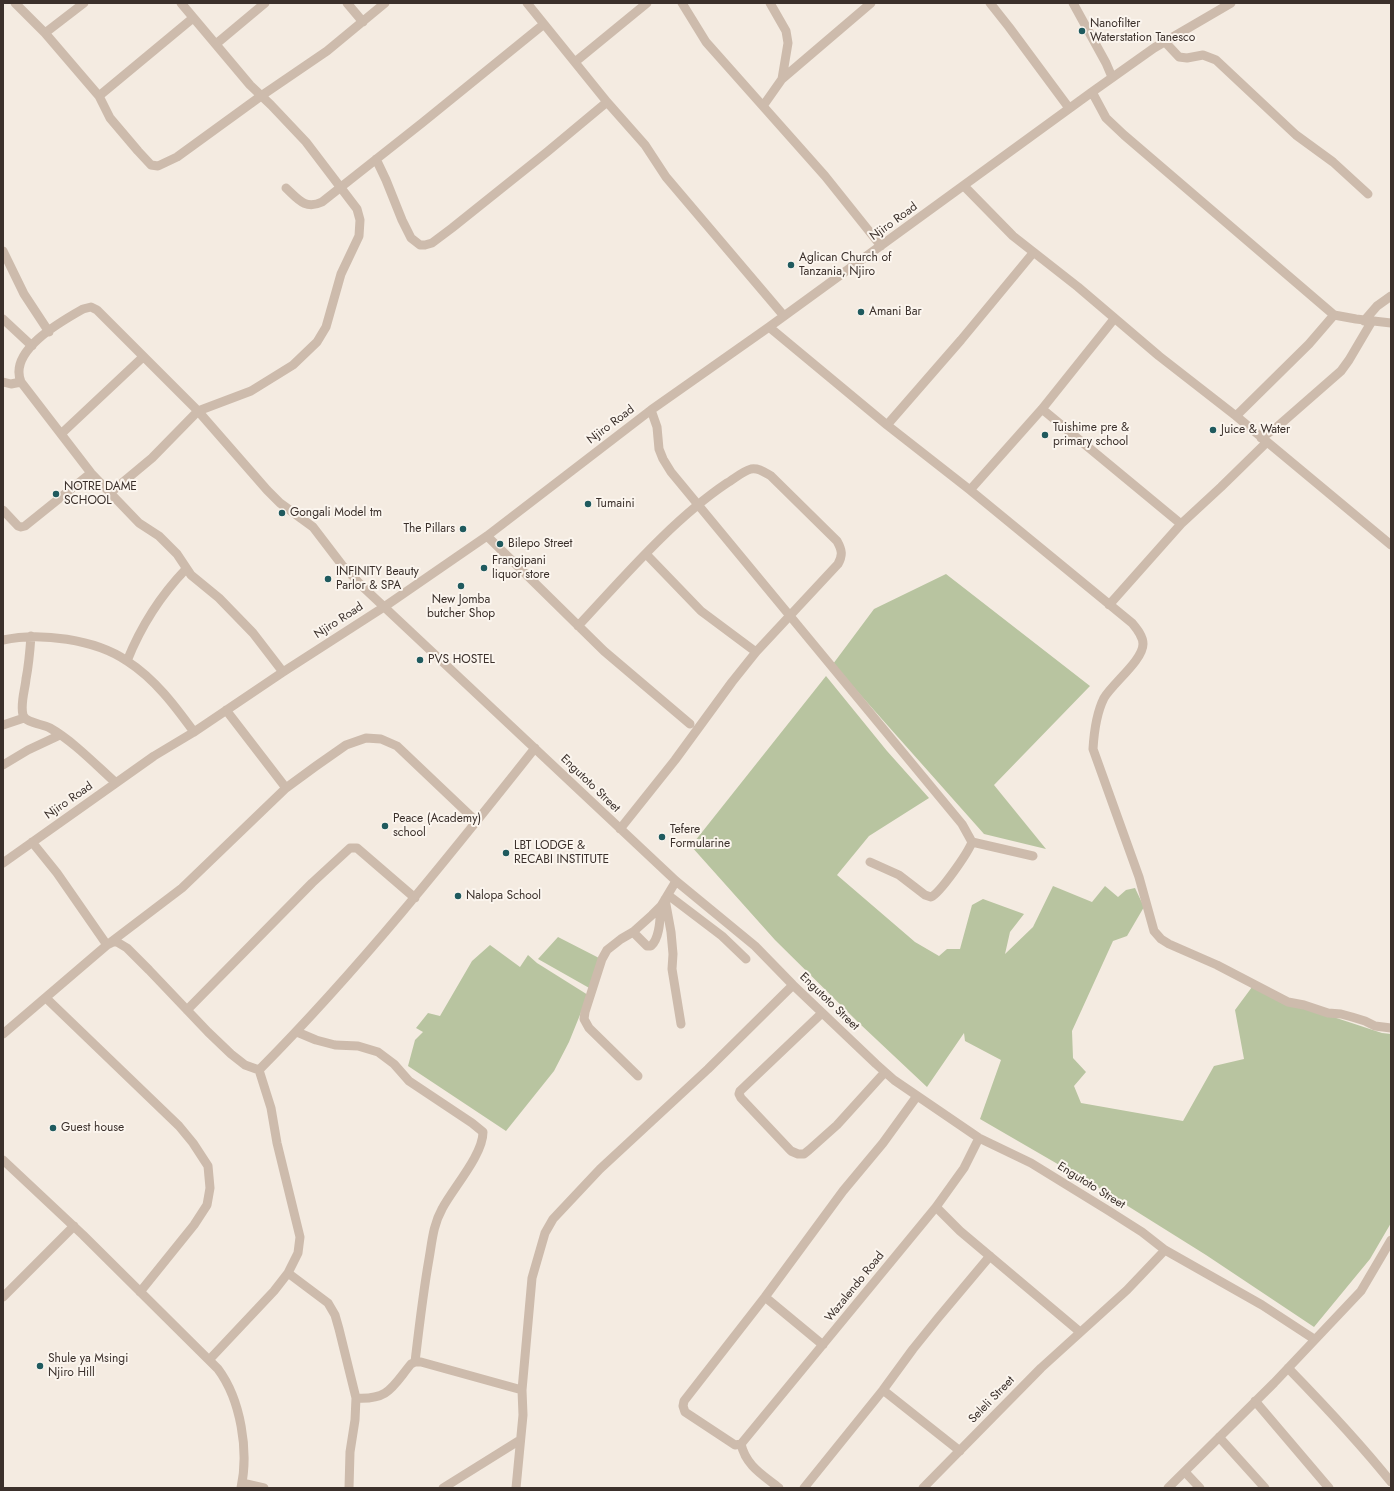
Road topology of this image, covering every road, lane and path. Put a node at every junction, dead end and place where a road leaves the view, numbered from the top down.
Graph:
1 (15, 3) edge
2 (84, 3) edge
3 (181, 3) edge
4 (265, 3) edge
5 (347, 3) edge
6 (385, 3) edge
7 (527, 3) edge
8 (647, 3) edge
9 (682, 3) edge
10 (770, 3) edge
11 (871, 3) edge
12 (990, 3) edge
13 (1073, 3) edge
14 (1231, 3) edge
15 (193, 18) junction
16 (363, 22) junction
17 (544, 24) junction
18 (45, 33) junction
19 (1165, 42) junction
20 (216, 44) junction
21 (575, 62) junction
22 (1112, 77) junction
23 (782, 79) junction
24 (1092, 92) junction
25 (99, 96) junction
26 (261, 96) junction
27 (607, 102) junction
28 (763, 106) junction
29 (1069, 108) junction
30 (376, 159) junction
31 (964, 186) junction
32 (341, 187) junction
33 (286, 188) dead end
34 (1368, 194) dead end
35 (881, 246) junction
36 (3, 251) edge
37 (1034, 253) junction
38 (1391, 296) edge
39 (1334, 315) junction
40 (784, 316) junction
41 (3, 319) edge
42 (1114, 319) junction
43 (1368, 321) junction
44 (1391, 323) edge
45 (769, 327) junction
46 (49, 332) junction
47 (32, 346) junction
48 (143, 357) junction
49 (3, 382) edge
50 (21, 382) junction
51 (1042, 409) junction
52 (651, 410) junction
53 (198, 411) junction
54 (1236, 416) junction
55 (887, 425) junction
56 (61, 434) junction
57 (1264, 440) junction
58 (91, 474) junction
59 (970, 490) junction
60 (110, 493) junction
61 (698, 504) junction
62 (3, 510) edge
63 (1181, 524) junction
64 (487, 536) junction
65 (1391, 546) edge
66 (646, 554) junction
67 (186, 569) junction
68 (1109, 605) junction
69 (384, 607) junction
70 (790, 616) junction
71 (578, 626) junction
72 (30, 636) junction
73 (3, 640) edge
74 (756, 652) junction
75 (128, 661) junction
76 (283, 672) junction
77 (226, 710) junction
78 (24, 718) junction
79 (690, 724) dead end
80 (3, 725) edge
81 (194, 732) junction
82 (60, 735) junction
83 (535, 748) junction
84 (3, 765) edge
85 (116, 783) junction
86 (286, 788) junction
87 (476, 822) junction
88 (620, 829) junction
89 (32, 842) junction
90 (972, 842) junction
91 (1033, 856) dead end
92 (870, 862) dead end
93 (3, 864) edge
94 (676, 881) junction
95 (415, 898) junction
96 (665, 900) junction
97 (633, 932) junction
98 (107, 945) junction
99 (746, 959) dead end
100 (793, 985) junction
101 (46, 998) junction
102 (187, 1010) junction
103 (822, 1013) junction
104 (681, 1024) dead end
105 (1391, 1028) edge
106 (297, 1032) junction
107 (3, 1034) edge
108 (259, 1070) junction
109 (885, 1072) junction
110 (638, 1076) dead end
111 (917, 1096) junction
112 (979, 1138) junction
113 (3, 1160) edge
114 (936, 1207) junction
115 (74, 1226) junction
116 (1391, 1240) edge
117 (1165, 1250) junction
118 (990, 1256) junction
119 (288, 1273) junction
120 (140, 1292) junction
121 (3, 1296) edge
122 (765, 1298) junction
123 (1080, 1332) junction
124 (1314, 1339) junction
125 (823, 1345) junction
126 (209, 1360) junction
127 (415, 1362) junction
128 (1288, 1368) junction
129 (522, 1390) junction
130 (884, 1390) junction
131 (356, 1398) junction
132 (1255, 1401) junction
133 (1219, 1437) junction
134 (520, 1440) junction
135 (741, 1444) junction
136 (960, 1451) junction
137 (1185, 1472) junction
138 (1391, 1482) edge
139 (241, 1485) edge
140 (264, 1488) edge
141 (349, 1488) edge
142 (443, 1488) edge
143 (516, 1488) edge
144 (779, 1488) edge
145 (804, 1488) edge
146 (923, 1488) edge
147 (1168, 1488) edge
148 (1200, 1488) edge
149 (1264, 1488) edge
150 (1329, 1488) edge

1 - 18 street
2 - 18 street
3 - 15 street
4 - 20 street
5 - 16 street
6 - 16 street
7 - 17 street
8 - 21 street
9 - 28 street
10 - 23 street
11 - 23 street
12 - 29 street
13 - 22 street
14 - 19 street, Njiro Road
15 - 20 street
15 - 25 street
16 - 26 street
17 - 21 street
17 - 30 street
18 - 25 street
19 - 22 street, Njiro Road
19 - 34 street
20 - 26 street
21 - 27 street
22 - 24 street, Njiro Road
23 - 28 street
24 - 29 street, Njiro Road
24 - 39 street
25 - 26 street
26 - 32 street
27 - 30 street
27 - 40 street
28 - 35 street
29 - 31 street, Njiro Road
30 - 32 street
31 - 35 street, Njiro Road
31 - 37 street
32 - 33 street
32 - 53 street
35 - 40 street, Njiro Road
36 - 46 street
37 - 42 street
37 - 55 street
38 - 43 street
39 - 43 street
39 - 54 street
40 - 45 street, Njiro Road
41 - 47 street
42 - 51 street
42 - 54 street
43 - 44 street
43 - 57 street
45 - 52 street, Njiro Road
45 - 55 street
46 - 47 street
46 - 48 street, Engutoto Street
47 - 50 street
48 - 53 street, Engutoto Street
48 - 56 street
49 - 50 street
50 - 56 street
51 - 59 street
51 - 63 street
52 - 61 street
52 - 64 street, Njiro Road
53 - 60 street
53 - 69 street, Engutoto Street
54 - 57 street
55 - 59 street
56 - 58 street
57 - 63 street
57 - 65 street
58 - 60 street
58 - 62 street
59 - 68 street
60 - 67 street
61 - 66 street
61 - 70 street
61 - 70 street
63 - 68 street
64 - 69 street, Njiro Road
64 - 71 street
66 - 71 street
66 - 74 street
67 - 75 street
67 - 76 street
68 - 105 street
69 - 76 street, Njiro Road
69 - 83 street, Engutoto Street
70 - 74 street
70 - 90 street
71 - 79 street
72 - 73 street
72 - 75 street
72 - 78 street
74 - 88 street
75 - 81 street
76 - 77 street, Njiro Road
77 - 81 street, Njiro Road
77 - 86 street
78 - 80 street
78 - 82 street
81 - 85 street, Njiro Road
82 - 84 street
82 - 85 street
83 - 87 street
83 - 88 street, Engutoto Street
85 - 89 street, Njiro Road
86 - 87 street
86 - 98 street
87 - 95 street
88 - 94 street, Engutoto Street
89 - 93 street, Njiro Road
89 - 98 street
90 - 91 street
90 - 92 street
94 - 96 street
94 - 100 street, Engutoto Street
95 - 102 street
95 - 106 street
96 - 97 street
96 - 97 street
96 - 99 street
96 - 104 street
97 - 110 street
98 - 101 street
98 - 102 street
100 - 103 street, Engutoto Street
100 - 129 street
101 - 107 street
101 - 120 street
102 - 108 street
103 - 109 street, Engutoto Street
103 - 109 street
106 - 108 street
106 - 127 street
108 - 119 street
109 - 111 street, Engutoto Street
111 - 112 street, Engutoto Street
111 - 122 street
112 - 114 street, Wazalendo Road
112 - 117 street, Engutoto Street
113 - 115 street
114 - 118 street
114 - 125 street, Wazalendo Road
115 - 120 street
115 - 121 street
116 - 124 street
117 - 123 street, Seleli Street
117 - 124 street, Engutoto Street
118 - 123 street
118 - 130 street
119 - 126 street
119 - 131 street
120 - 126 street
122 - 125 street
122 - 135 street
123 - 136 street, Seleli Street
124 - 128 street
125 - 135 street, Wazalendo Road
126 - 139 street
127 - 129 street
127 - 131 street
128 - 132 street
128 - 138 street
129 - 134 street
130 - 136 street
130 - 145 street
131 - 141 street
132 - 133 street
132 - 150 street
133 - 137 street
133 - 149 street
134 - 142 street
134 - 143 street
135 - 144 street
136 - 146 street, Seleli Street
137 - 147 street
137 - 148 street
139 - 140 street

